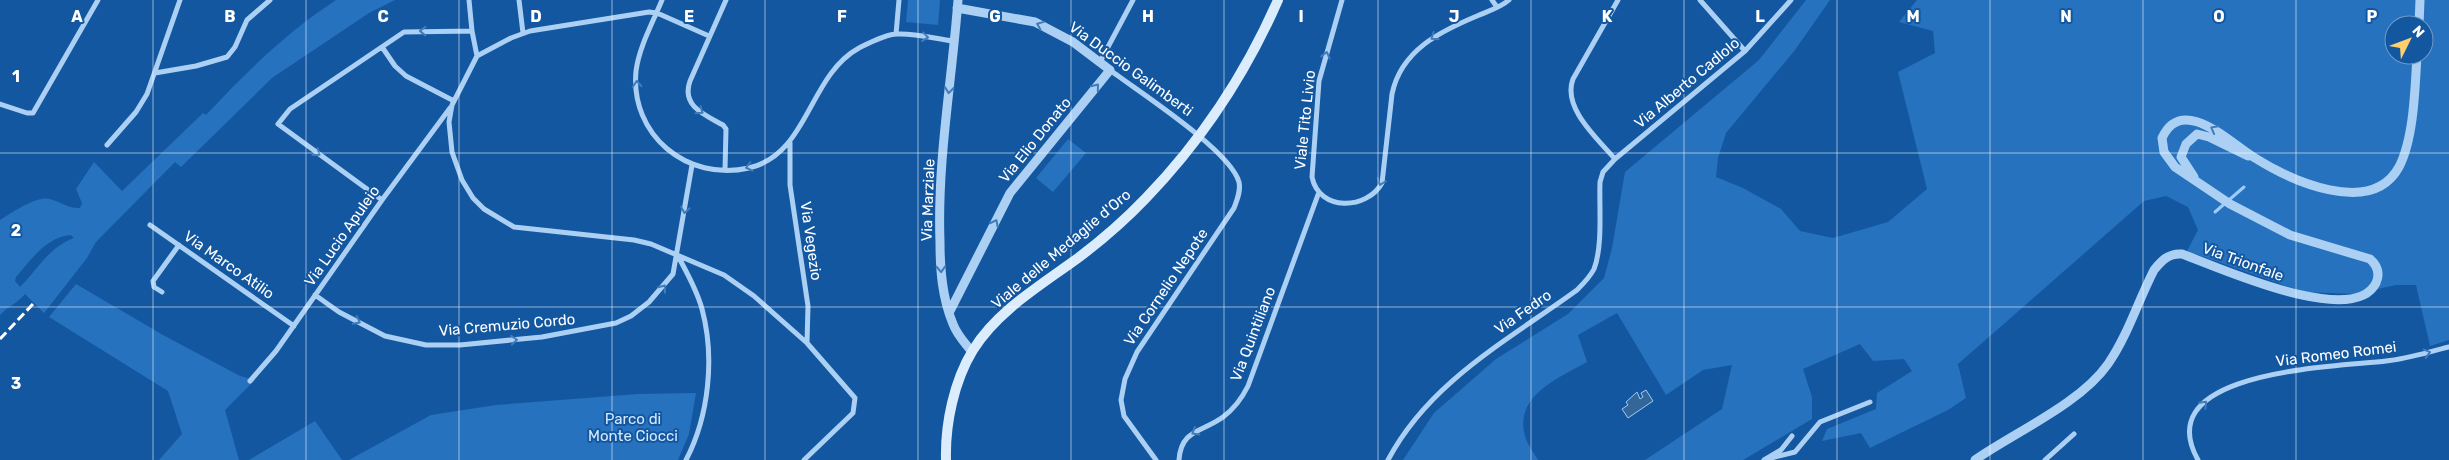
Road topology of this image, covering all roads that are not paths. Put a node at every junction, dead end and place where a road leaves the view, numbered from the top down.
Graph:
1 (98, 0) edge
2 (180, 0) edge
3 (270, 0) edge
4 (469, 0) edge
5 (519, 0) edge
6 (662, 0) edge
7 (726, 0) edge
8 (899, 0) edge
9 (1133, 0) edge
10 (1278, 0) edge
11 (1342, 0) edge
12 (1492, 0) edge
13 (1509, 0) edge
14 (1618, 0) edge
15 (1700, 0) edge
16 (1791, 0) edge
17 (2420, 0) edge
18 (958, 4) edge
19 (1497, 7) junction
20 (656, 13) junction
21 (2419, 15) edge
22 (472, 31) junction
23 (523, 33) junction
24 (896, 34) junction
25 (709, 36) junction
26 (954, 41) junction
27 (382, 48) junction
28 (1745, 51) junction
29 (477, 56) junction
30 (1100, 62) junction
31 (2416, 65) edge
32 (1110, 70) junction
33 (155, 73) junction
34 (453, 103) junction
35 (0, 104) edge
36 (1199, 136) junction
37 (790, 142) junction
38 (107, 145) dead end
39 (2253, 157) junction
40 (1615, 159) junction
41 (692, 165) junction
42 (725, 170) junction
43 (2199, 182) junction
44 (1319, 192) junction
45 (382, 200) junction
46 (150, 225) dead end
47 (179, 245) junction
48 (678, 256) junction
49 (162, 292) dead end
50 (316, 296) junction
51 (949, 313) junction
52 (294, 326) junction
53 (807, 343) junction
54 (2449, 347) edge
55 (972, 352) junction
56 (250, 381) dead end
57 (1870, 402) dead end
58 (2074, 434) dead end
59 (1792, 436) dead end
60 (1766, 459) edge
61 (686, 460) edge
62 (804, 460) edge
63 (946, 460) edge
64 (1156, 460) edge
65 (1179, 460) edge
66 (1388, 460) edge
67 (1974, 460) edge
68 (2045, 460) edge
69 (2198, 460) edge

1 - 35 street
2 - 33 street
3 - 33 street
4 - 22 street
5 - 23 street
6 - 20 street
7 - 25 street
8 - 24 street
9 - 30 street
10 - 36 main road, Viale delle Medaglie d'Oro
44 -> 11 street, Viale Tito Livio
12 - 19 street
13 - 19 street
14 - 40 street
15 - 28 street
16 - 28 street, Via Alberto Cadlolo
17 - 21 street
18 - 26 street, Via Marziale
30 -> 18 street, Via Duccio Galimberti
19 -> 44 street
20 - 23 street
20 - 25 street
41 -> 20 street
22 -> 27 street
22 - 29 street
23 - 29 street
24 -> 26 street
24 - 37 street
25 -> 42 street
26 -> 51 street, Via Marziale
27 - 34 street
27 -> 45 street
28 - 40 street, Via Alberto Cadlolo
29 - 34 street
30 - 32 street, Via Duccio Galimberti
31 - 39 street, Via Trionfale
32 - 36 street, Via Duccio Galimberti
51 -> 32 street, Via Elio Donato
33 - 38 street
34 - 45 street, Via Lucio Apuleio
34 - 48 street
36 - 55 main road, Viale delle Medaglie d'Oro
36 - 64 street, Via Cornelio Nepote
37 -> 42 street
37 - 53 street, Via Vegezio
39 - 43 street, Via Trionfale
39 -> 43 street, Via Trionfale
40 - 66 street, Via Fedro
41 - 42 street
41 -> 48 street, Via Cremuzio Cordo
43 - 67 street, Via Trionfale
44 -> 65 street, Via Quintiliano
45 - 50 street, Via Lucio Apuleio
46 - 47 street, Via Marco Atilio
47 - 49 street
47 - 52 street, Via Marco Atilio
50 -> 48 street, Via Cremuzio Cordo
48 - 53 street
48 - 61 street
50 - 52 street, Via Lucio Apuleio
51 - 55 street, Via Marziale
52 - 56 street, Via Lucio Apuleio
53 - 62 street
69 -> 54 street, Via Romeo Romei
55 - 63 main road, Viale delle Medaglie d'Oro
57 - 60 street
58 - 68 street
59 - 60 street

